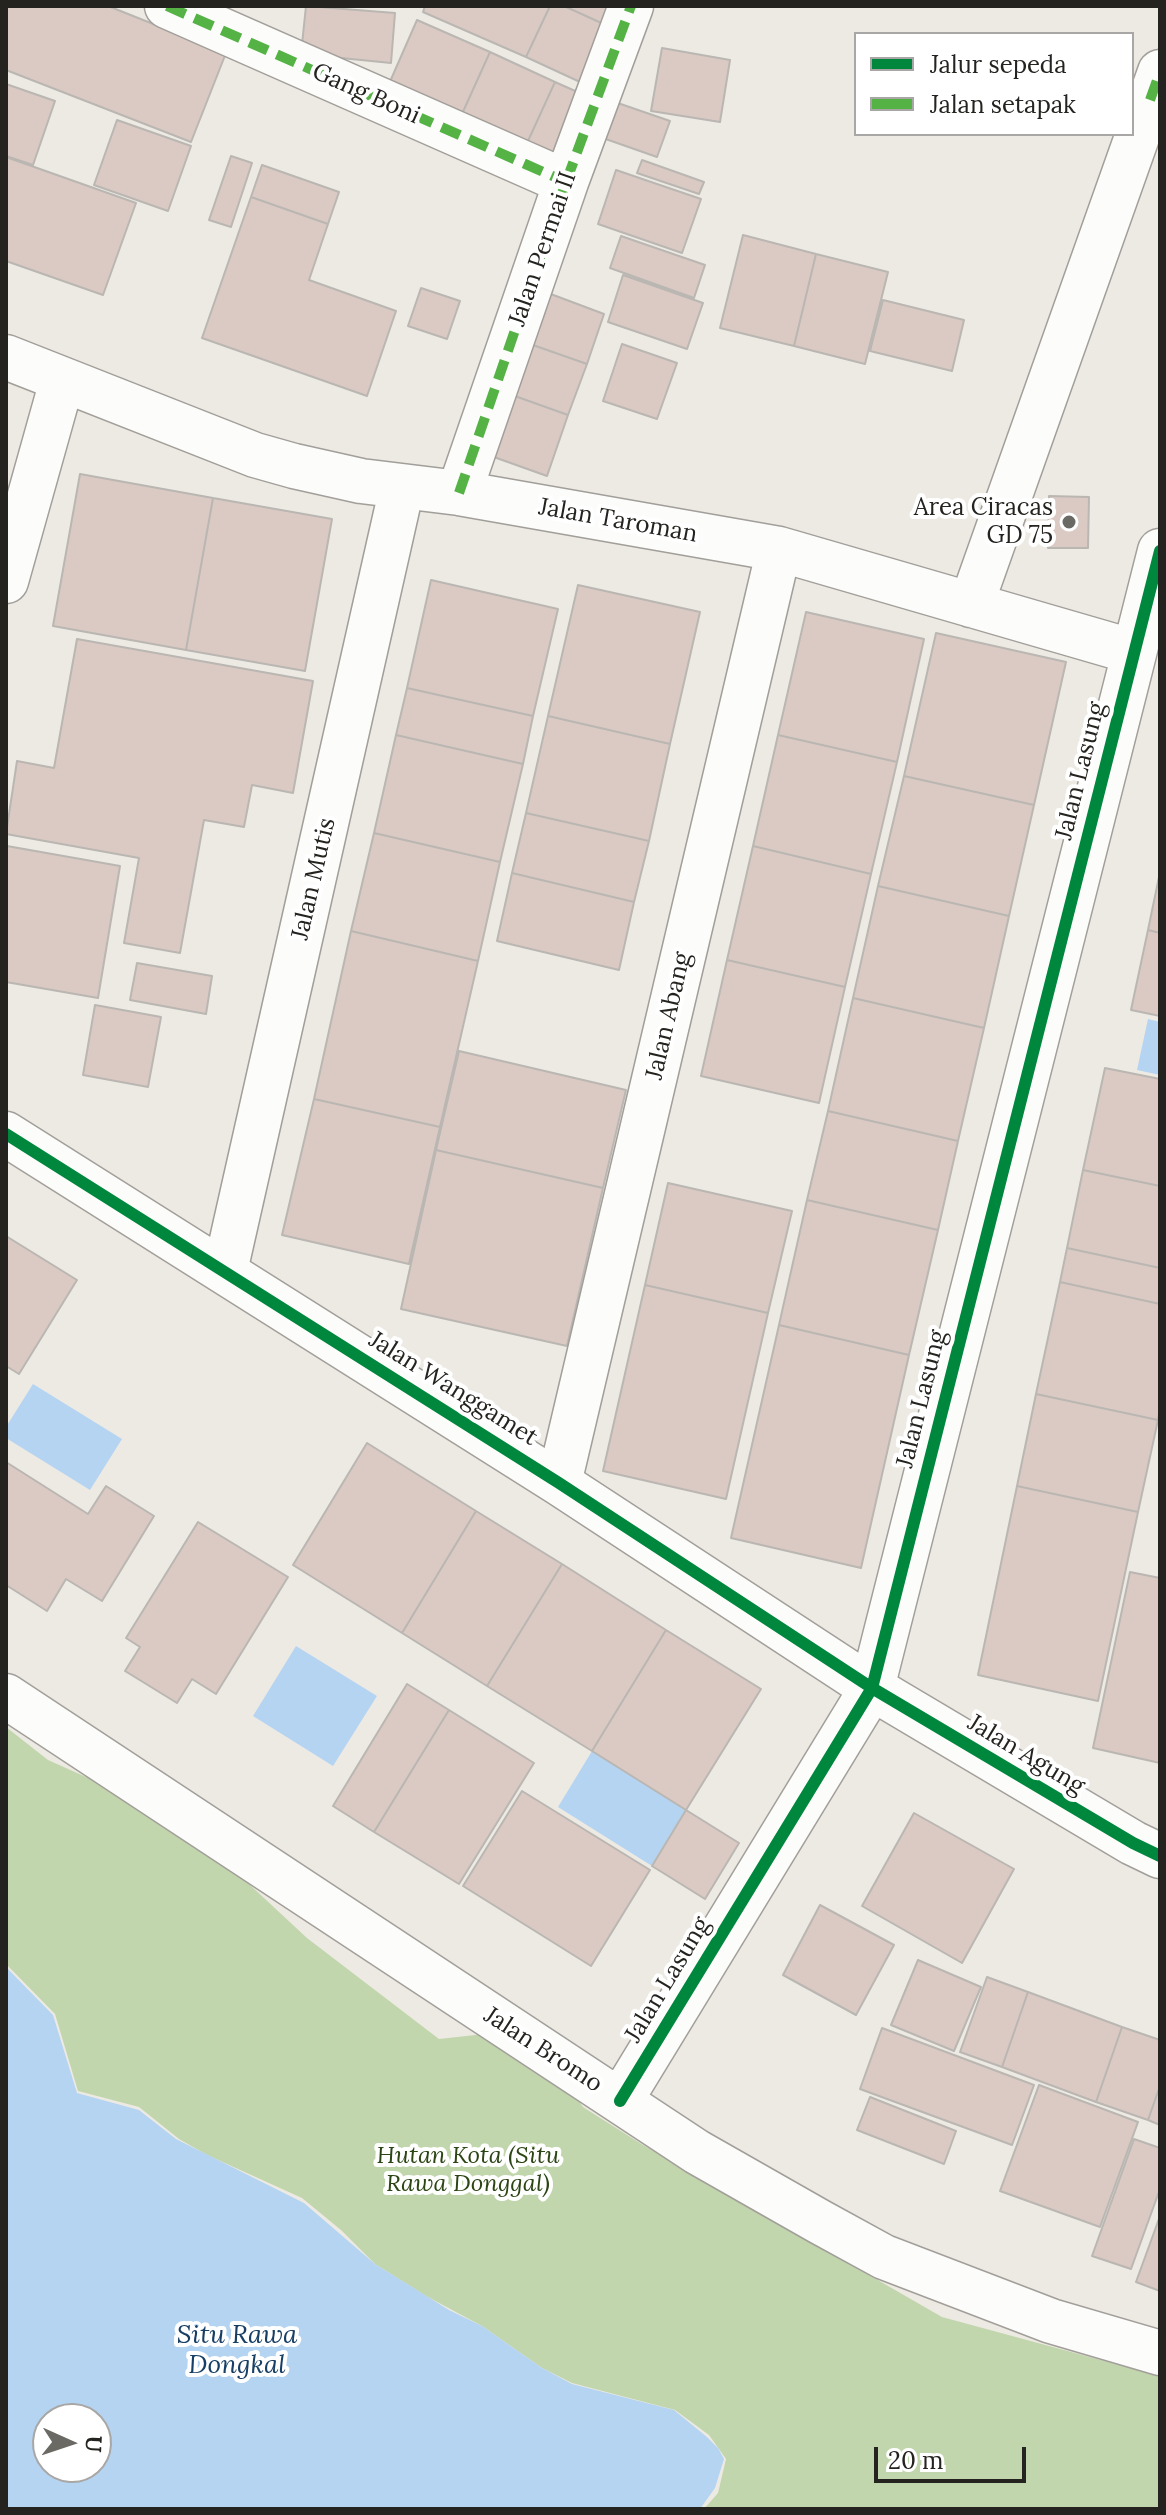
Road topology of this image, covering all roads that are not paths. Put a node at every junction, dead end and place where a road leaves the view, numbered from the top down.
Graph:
1 (167, 6) edge
2 (631, 6) edge
3 (1157, 92) edge
4 (566, 182) junction
5 (6, 357) edge
6 (62, 381) junction
7 (402, 487) junction
8 (459, 493) junction
9 (779, 549) junction
10 (1160, 551) edge
11 (6, 581) edge
12 (971, 605) junction
13 (1134, 652) junction
14 (6, 1134) edge
15 (225, 1271) junction
16 (559, 1483) junction
17 (872, 1688) junction
18 (6, 1696) edge
19 (1160, 1856) edge
20 (620, 2101) junction
21 (1160, 2353) edge

1 - 4 street, Gang Boni
2 - 4 street, Jalan Permai II
3 - 12 street
4 - 8 street, Jalan Permai II
5 - 6 street, Jalan Taroman
6 - 7 street, Jalan Taroman
6 - 11 street
7 - 8 street, Jalan Taroman
7 - 15 street, Jalan Mutis
8 - 9 street, Jalan Taroman
9 - 12 street, Jalan Taroman
9 - 16 street, Jalan Abang
10 - 13 street
12 - 13 street, Jalan Taroman
13 - 17 street, Jalan Lasung
14 - 15 street, Jalan Wanggamet
15 - 16 street, Jalan Wanggamet
16 - 17 street, Jalan Wanggamet
17 - 19 street, Jalan Agung
17 - 20 street, Jalan Lasung
18 - 20 street, Jalan Bromo
20 - 21 street, Jalan Bromo

